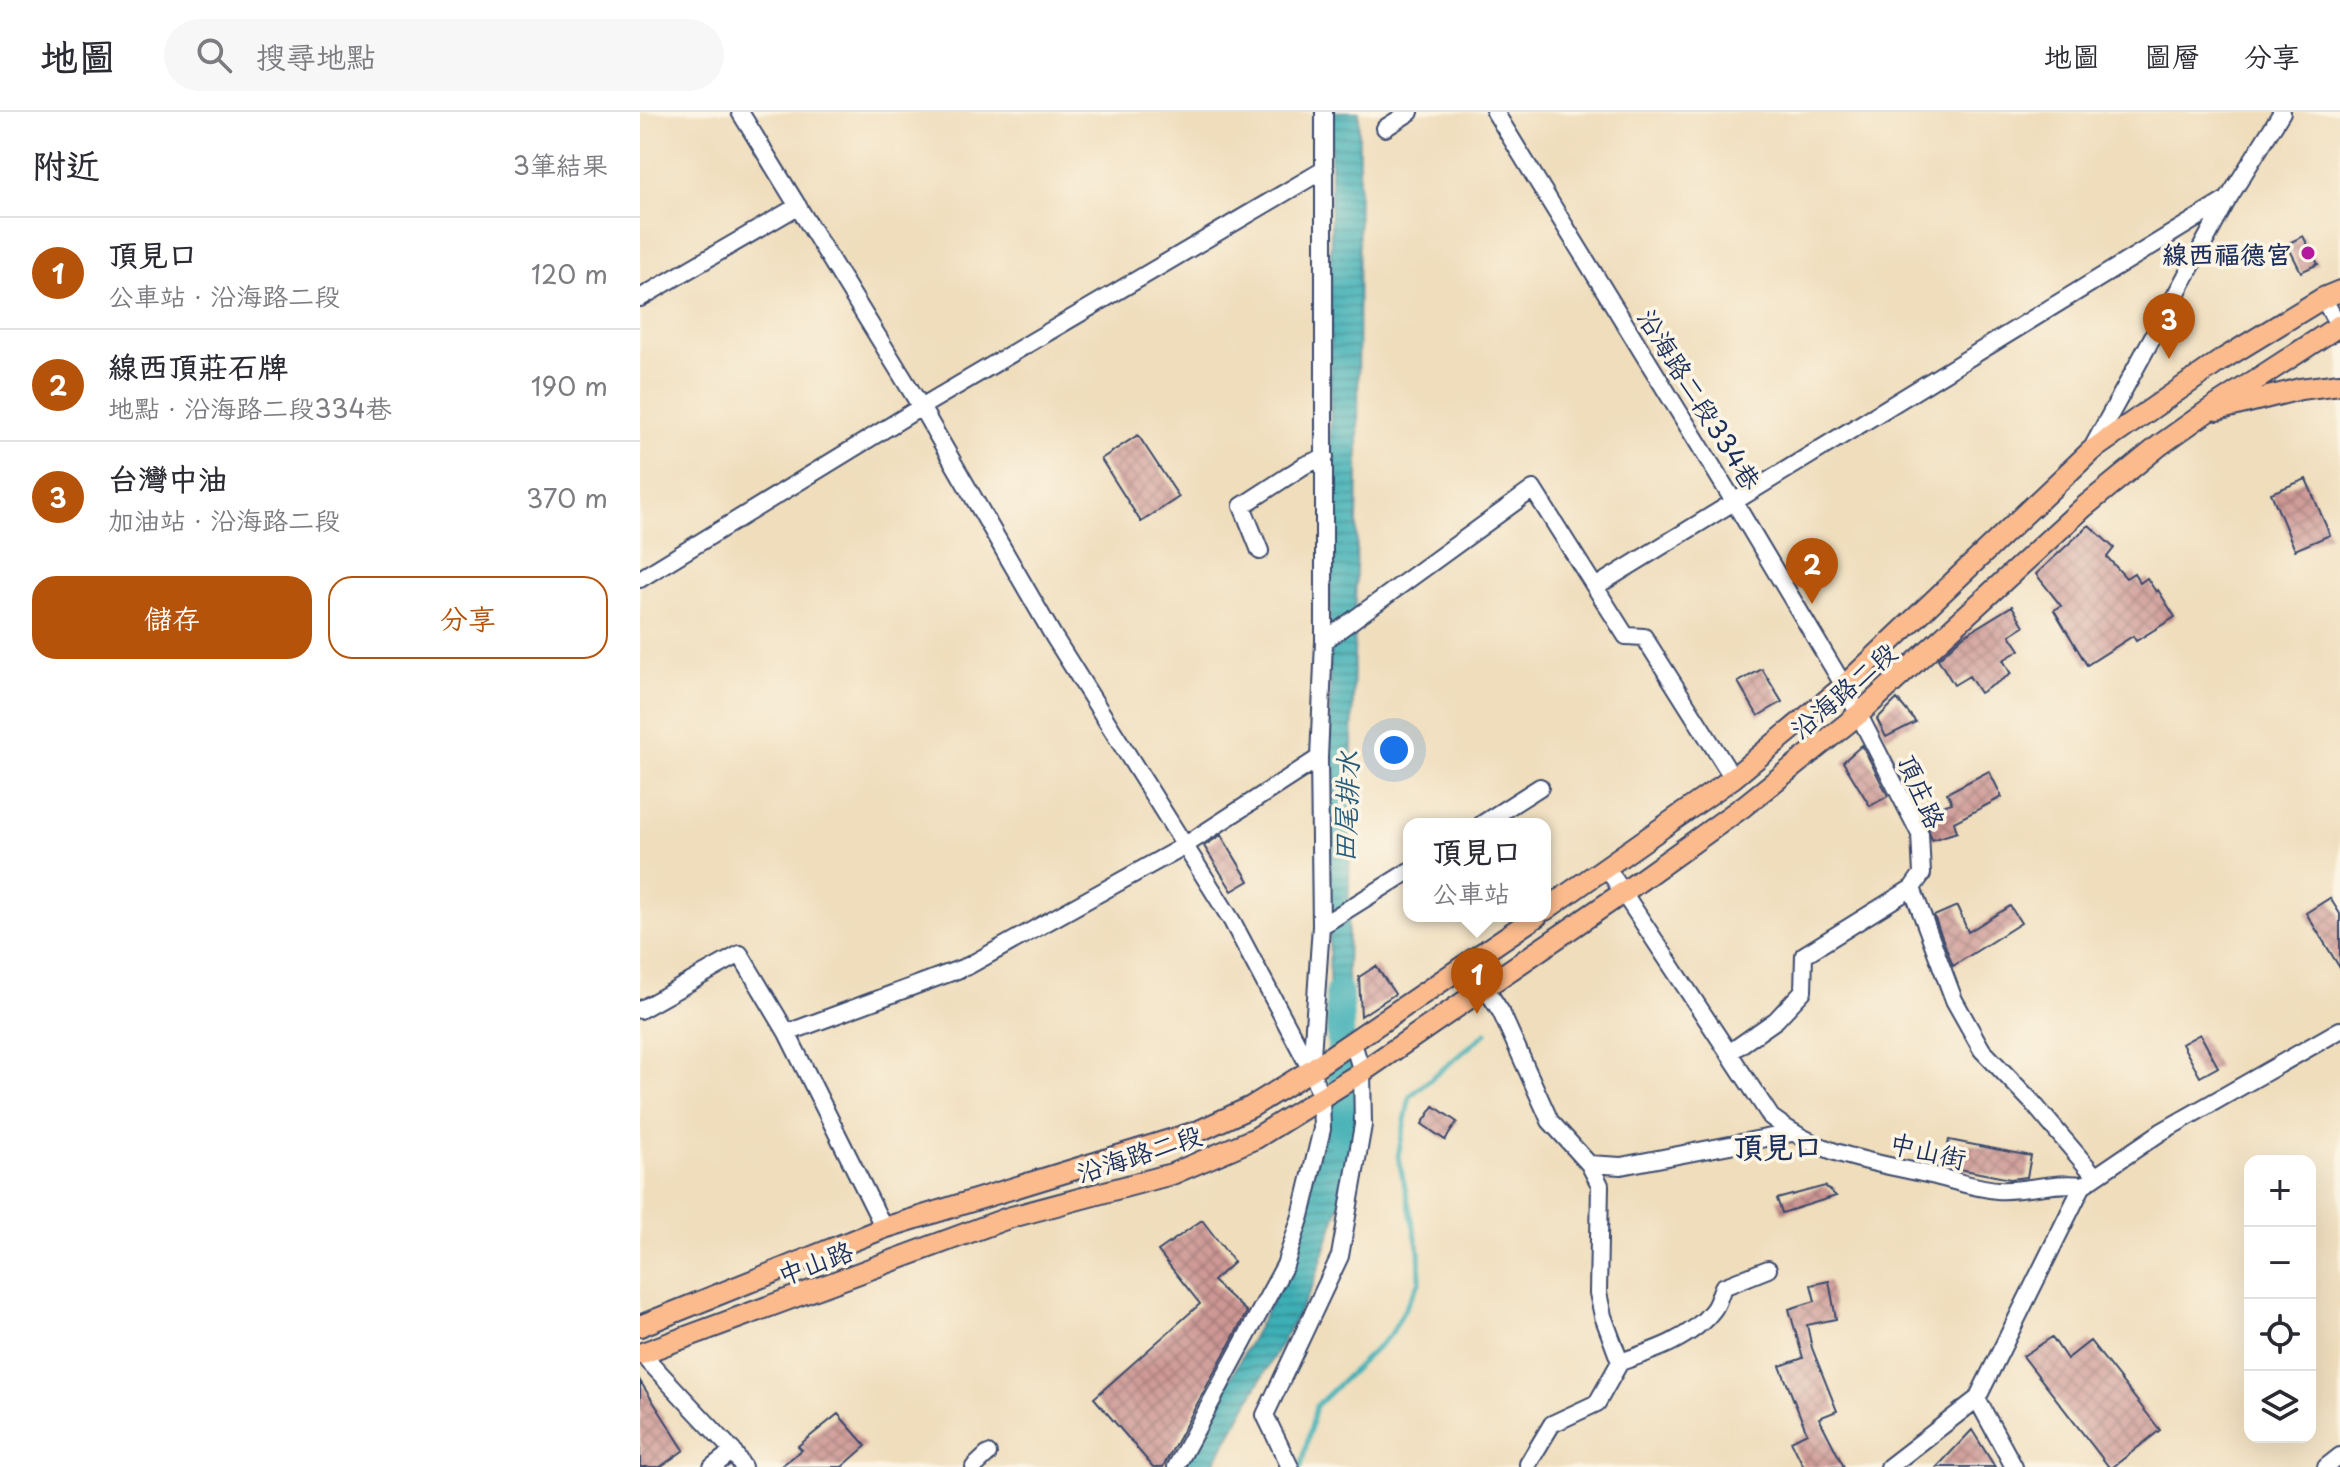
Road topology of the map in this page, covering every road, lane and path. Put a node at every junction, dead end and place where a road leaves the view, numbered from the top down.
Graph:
1 (740, 112) edge
2 (1324, 112) edge
3 (1410, 112) edge
4 (1495, 112) edge
5 (2277, 114) edge
6 (1385, 128) dead end
7 (1325, 169) junction
8 (2228, 199) junction
9 (798, 206) junction
10 (2332, 295) edge
11 (640, 298) edge
12 (2340, 326) edge
13 (2340, 384) edge
14 (921, 407) junction
15 (2205, 413) junction
16 (2091, 451) junction
17 (1325, 457) junction
18 (1733, 500) junction
19 (1260, 551) dead end
20 (640, 579) edge
21 (1595, 587) junction
22 (1324, 641) junction
23 (1844, 686) junction
24 (1859, 714) junction
25 (1319, 758) junction
26 (1733, 778) junction
27 (1540, 787) dead end
28 (1491, 818) edge
29 (1184, 846) junction
30 (1607, 868) junction
31 (1403, 875) edge
32 (1912, 888) junction
33 (1624, 892) junction
34 (1551, 906) edge
35 (1528, 922) edge
36 (1327, 923) junction
37 (1469, 963) junction
38 (1485, 986) junction
39 (640, 1010) edge
40 (2340, 1030) edge
41 (787, 1033) junction
42 (1353, 1043) junction
43 (1729, 1053) junction
44 (1311, 1070) junction
45 (1362, 1072) junction
46 (1321, 1098) junction
47 (1792, 1133) junction
48 (1589, 1164) junction
49 (2089, 1180) junction
50 (1007, 1189) joint
51 (1008, 1218) joint
52 (884, 1228) junction
53 (1768, 1269) dead end
54 (640, 1326) edge
55 (641, 1353) edge
56 (1620, 1362) junction
57 (1977, 1399) junction
58 (733, 1451) junction
59 (988, 1454) dead end
60 (2340, 1456) edge
61 (1528, 1466) edge
62 (712, 1467) edge
63 (743, 1467) edge
64 (974, 1467) edge
65 (1176, 1467) edge
66 (1290, 1467) edge
67 (1889, 1467) edge
68 (2014, 1467) edge
69 (2326, 1467) edge

1 - 9 street
2 - 7 street
3 - 6 street
4 - 18 street, 沿海路二段334巷
5 - 8 street
7 - 14 street
7 - 17 street
8 - 16 street
8 - 18 street
9 - 11 street
9 - 14 street
10 - 12 street, 沿海路二段
10 - 16 main road, 沿海路二段
12 - 15 main road, 沿海路二段
13 - 15 main road
14 - 20 street
14 - 29 street
15 - 24 main road, 沿海路二段
16 - 23 main road, 沿海路二段
17 - 19 street
17 - 22 street
18 - 21 street
18 - 23 street, 沿海路二段334巷
21 - 22 street
21 - 26 street
22 - 25 street
23 - 24 street, 沿海路二段334巷
23 - 26 main road, 沿海路二段
24 - 32 street, 頂庄路
24 - 33 main road, 沿海路二段
25 - 29 street
25 - 36 street
26 - 30 main road, 沿海路二段
27 - 28 street
29 - 41 street
29 - 44 street
30 - 33 street, 中山街
30 - 34 main road, 沿海路二段
31 - 36 street
32 - 43 street
32 - 49 street
33 - 38 main road, 沿海路二段
33 - 43 street, 中山街
35 - 37 main road
36 - 44 street
37 - 38 street
37 - 42 main road
38 - 45 main road, 沿海路二段
38 - 48 street
39 - 41 street
40 - 49 street
41 - 52 street
42 - 44 main road, 沿海路二段
42 - 45 street
43 - 47 street, 中山街
44 - 46 street
44 - 50 main road, 沿海路二段
45 - 46 main road, 沿海路二段
45 - 66 street
46 - 51 main road, 沿海路二段
46 - 65 street
47 - 48 street
47 - 49 street, 中山街
48 - 56 street
49 - 57 street
50 - 52 main road, 中山路
51 - 55 main road, 中山路
52 - 54 main road, 中山路
53 - 56 street
55 - 58 street
56 - 61 street
57 - 67 street
57 - 68 street
58 - 62 street
58 - 63 street
59 - 64 street
60 - 69 street

